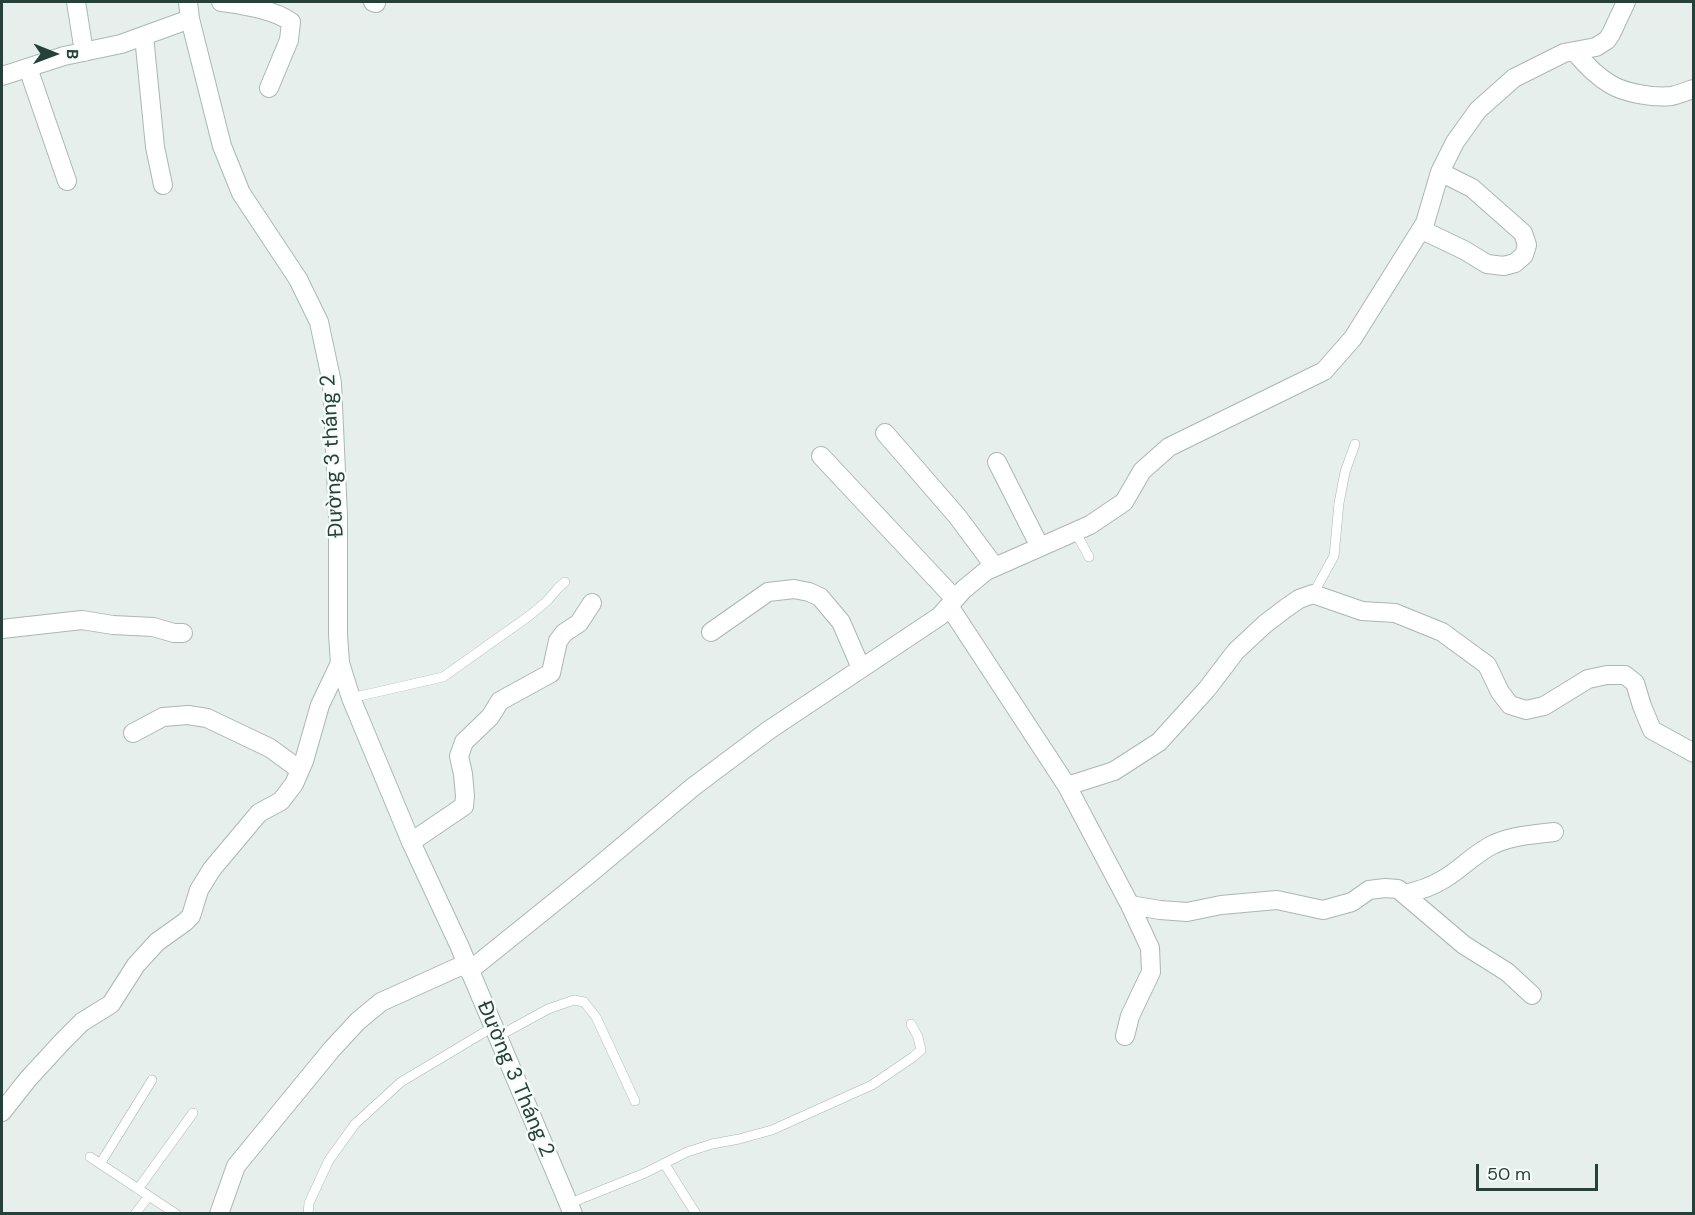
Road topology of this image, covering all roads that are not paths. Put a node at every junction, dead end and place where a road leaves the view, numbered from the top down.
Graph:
1 (76, 2) edge
2 (220, 2) edge
3 (1626, 2) edge
4 (189, 10) edge
5 (144, 36) junction
6 (84, 52) junction
7 (1575, 52) junction
8 (28, 68) junction
9 (2, 76) edge
10 (269, 88) dead end
11 (1694, 89) edge
12 (1440, 172) junction
13 (67, 181) dead end
14 (163, 185) dead end
15 (1422, 230) junction
16 (885, 433) dead end
17 (1356, 444) dead end
18 (821, 456) dead end
19 (997, 462) dead end
20 (1075, 531) junction
21 (1040, 547) junction
22 (1089, 557) dead end
23 (995, 567) junction
24 (565, 582) dead end
25 (1313, 594) junction
26 (592, 603) dead end
27 (952, 603) junction
28 (2, 630) edge
29 (711, 632) dead end
30 (183, 633) dead end
31 (340, 663) junction
32 (861, 668) junction
33 (351, 698) junction
34 (133, 732) dead end
35 (1694, 753) edge
36 (300, 770) junction
37 (1067, 786) junction
38 (1554, 832) dead end
39 (411, 842) junction
40 (1404, 894) junction
41 (1130, 904) junction
42 (459, 945) joint
43 (467, 967) junction
44 (1532, 995) dead end
45 (911, 1024) dead end
46 (495, 1032) junction
47 (1125, 1036) dead end
48 (152, 1080) dead end
49 (635, 1101) dead end
50 (2, 1113) edge
51 (193, 1113) dead end
52 (90, 1157) dead end
53 (664, 1163) junction
54 (100, 1164) junction
55 (138, 1189) junction
56 (149, 1196) junction
57 (570, 1209) edge
58 (135, 1214) edge
59 (176, 1214) edge
60 (219, 1214) edge
61 (308, 1214) edge
62 (696, 1214) edge

1 - 6 street
2 - 10 street
3 - 7 street
4 - 5 street
4 - 31 street, Đường 3 tháng 2
5 - 6 street
5 - 14 street
6 - 8 street
7 - 11 street
7 - 12 street
8 - 9 street
8 - 13 street
12 - 15 street
12 - 15 street
15 - 20 street
16 - 23 street
17 - 25 lane
18 - 27 street
19 - 21 street
20 - 21 street
20 - 22 lane
21 - 23 street
23 - 27 street
24 - 33 lane
25 - 35 street
25 - 37 street
26 - 39 street
27 - 32 street
27 - 37 street
28 - 30 street
29 - 32 street
31 - 33 street, Đường 3 tháng 2
31 - 36 street
32 - 43 street
33 - 39 street, Đường 3 tháng 2
34 - 36 street
36 - 50 street
37 - 41 street
38 - 40 street
39 - 42 street, Đường 3 tháng 2
40 - 41 street
40 - 44 street
41 - 47 street
42 - 43 street, Đường 3 Tháng 2
43 - 46 street, Đường 3 Tháng 2
43 - 60 street
45 - 53 lane
46 - 49 lane
46 - 57 street, Đường 3 Tháng 2
46 - 61 lane
48 - 54 lane
51 - 55 lane
52 - 54 lane
53 - 57 lane
53 - 62 lane
54 - 55 lane
55 - 56 lane
56 - 58 lane
56 - 59 lane

